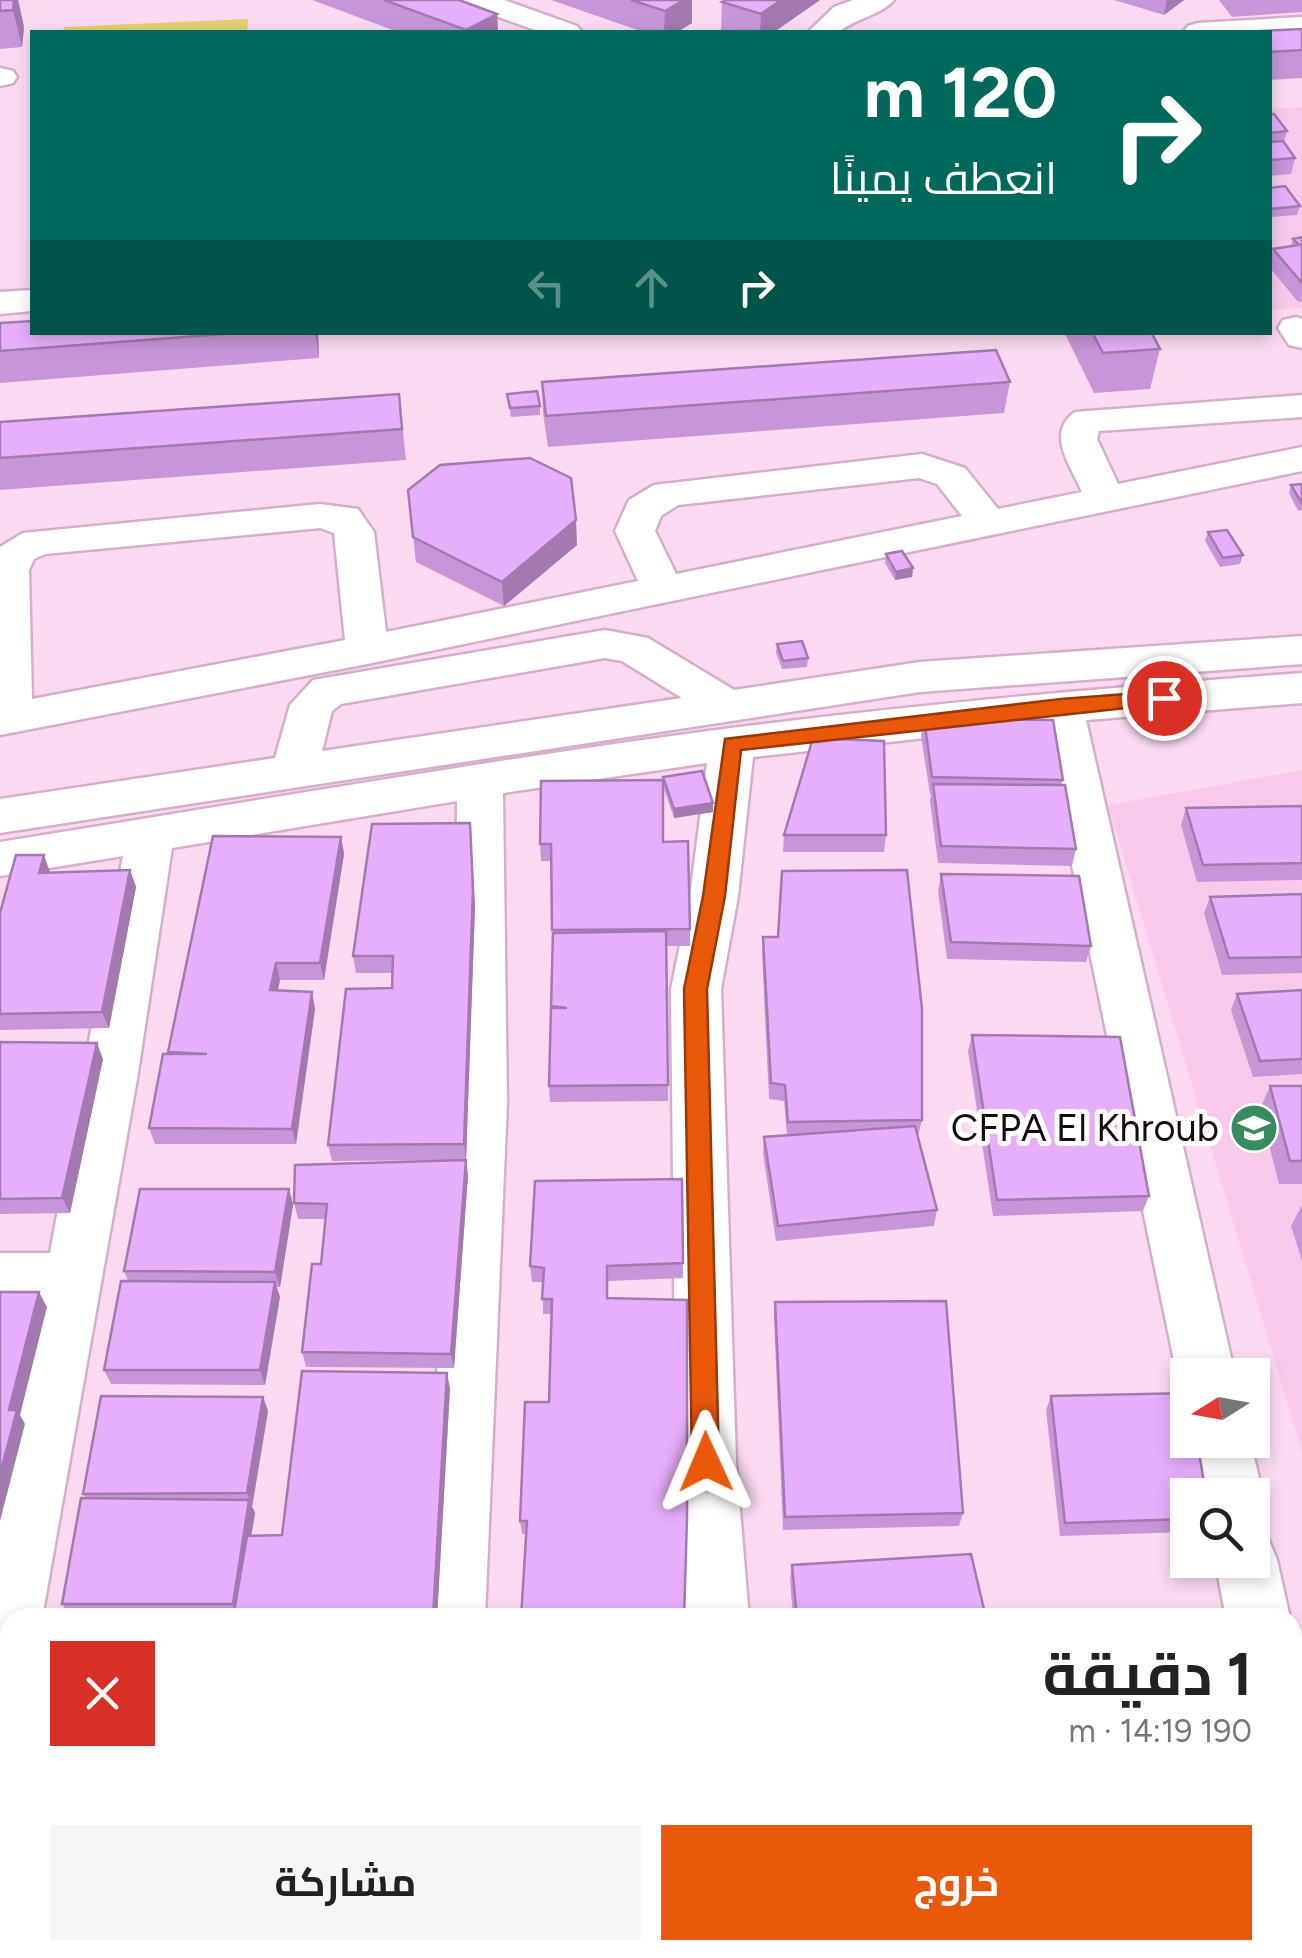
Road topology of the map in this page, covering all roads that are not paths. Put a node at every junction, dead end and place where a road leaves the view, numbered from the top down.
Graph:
1 (477, 0) edge
2 (880, 0) edge
3 (1302, 26) edge
4 (561, 30) edge
5 (824, 30) edge
6 (1233, 30) edge
7 (30, 300) edge
8 (0, 303) edge
9 (1302, 406) edge
10 (1302, 460) edge
11 (1105, 498) junction
12 (987, 521) junction
13 (662, 588) junction
14 (367, 650) junction
15 (1302, 650) edge
16 (1302, 688) edge
17 (1061, 706) junction
18 (5, 719) edge
19 (728, 724) junction
20 (300, 752) junction
21 (480, 780) junction
22 (0, 816) edge
23 (150, 836) junction
24 (0, 859) edge
25 (73, 1277) junction
26 (0, 1278) edge
27 (1202, 1358) edge
28 (1250, 1578) edge
29 (12, 1608) edge
30 (455, 1608) edge
31 (717, 1608) edge
32 (1256, 1608) edge

1 - 4 street
2 - 5 street
3 - 6 street
7 - 8 street
9 - 11 street
10 - 11 street
11 - 12 street
12 - 13 street
12 - 13 street
13 - 14 street
14 - 18 street
14 - 18 street
15 - 19 street
16 - 17 street
17 - 19 street
17 - 27 street
19 - 20 street
19 - 20 street
19 - 21 street
19 - 31 street
20 - 22 street
21 - 23 street
21 - 30 street
23 - 24 street
23 - 25 street
25 - 26 street
25 - 29 street
28 - 32 street

